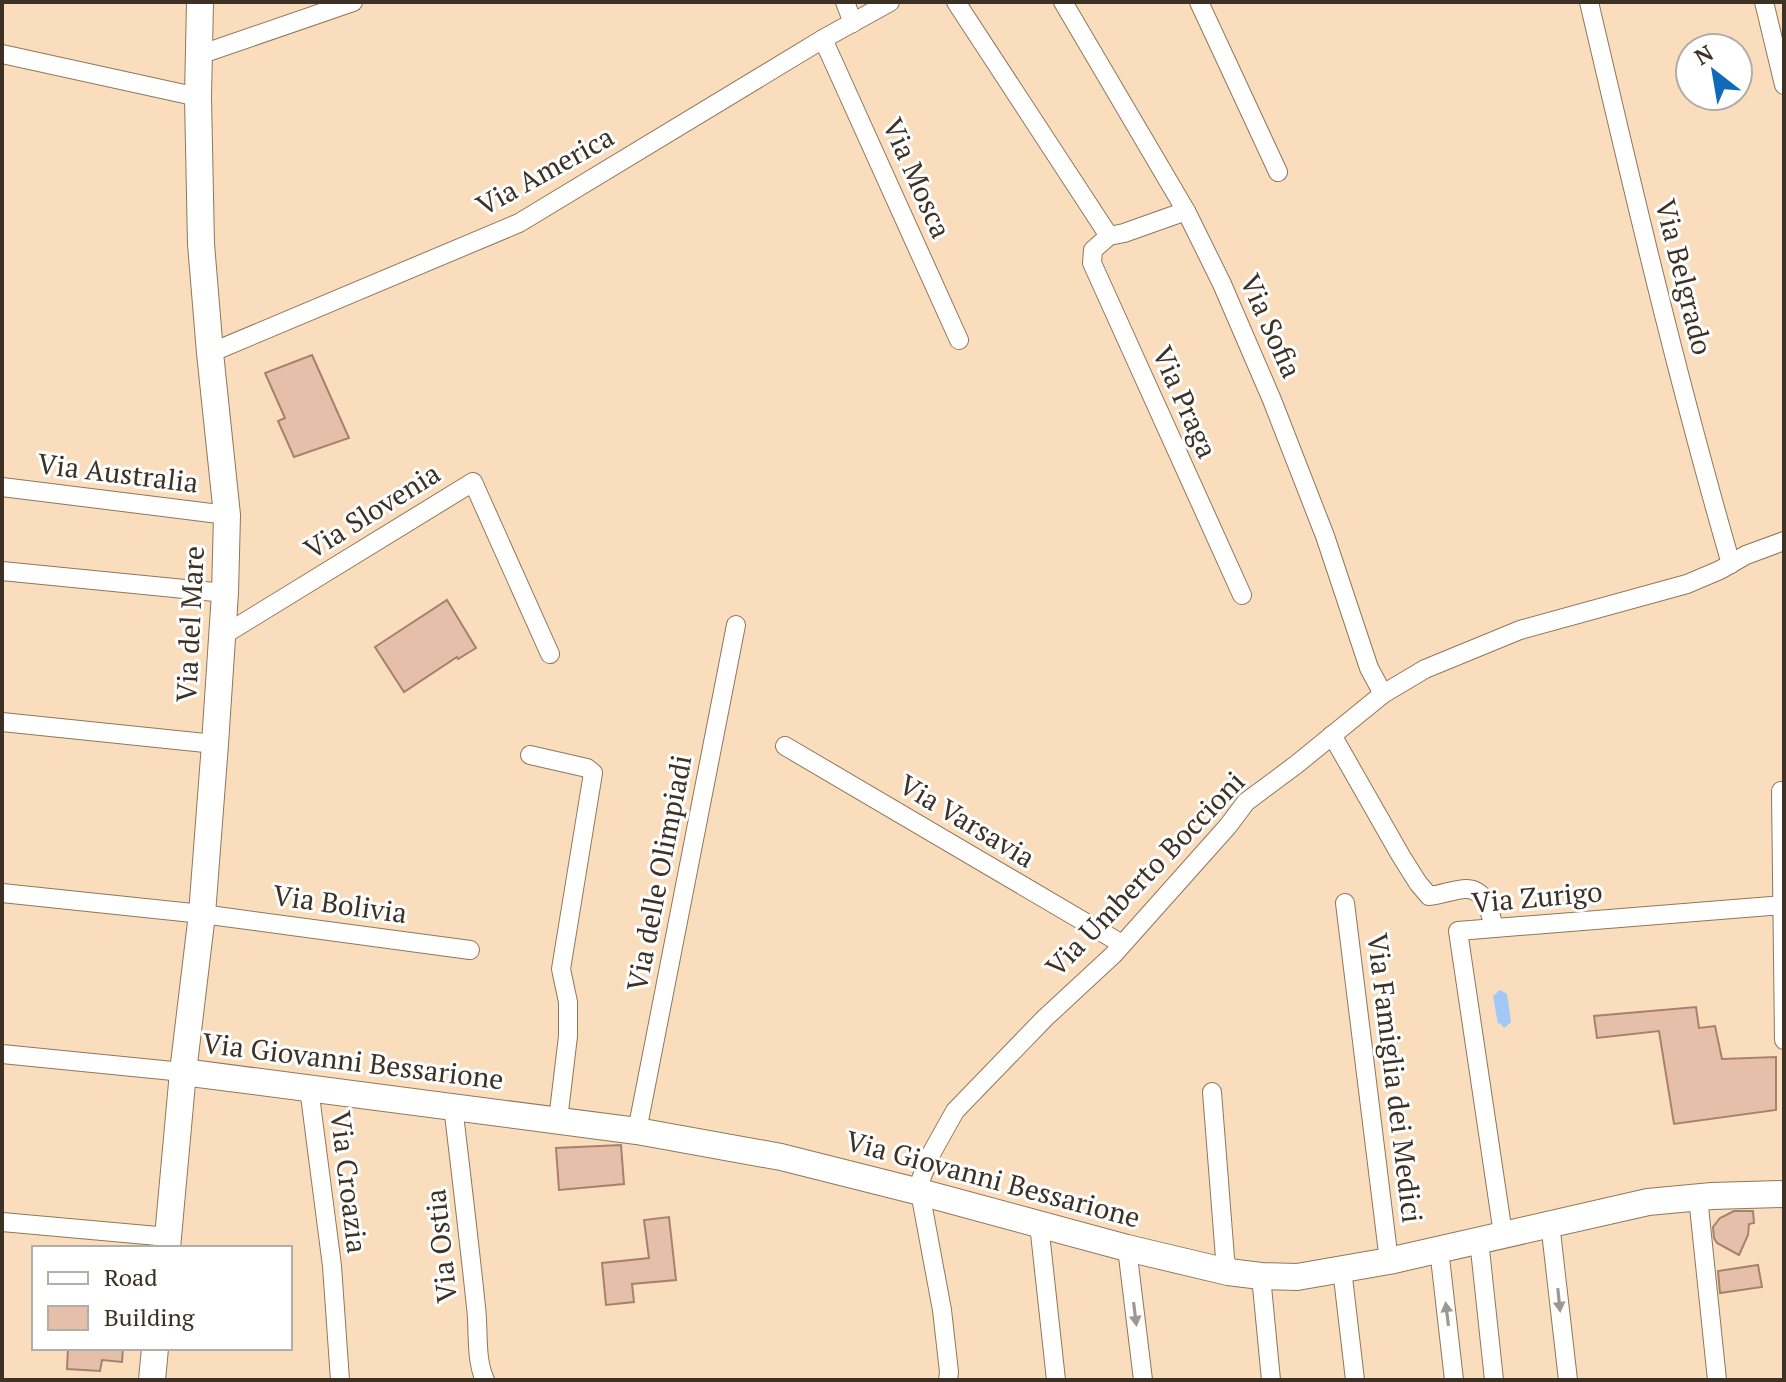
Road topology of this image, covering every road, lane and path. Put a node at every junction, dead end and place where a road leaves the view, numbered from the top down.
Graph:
1 (200, 2) edge
2 (353, 2) edge
3 (845, 2) edge
4 (890, 2) edge
5 (956, 2) edge
6 (1063, 2) edge
7 (1199, 2) edge
8 (1589, 2) edge
9 (1764, 2) edge
10 (853, 23) junction
11 (823, 39) junction
12 (2, 54) edge
13 (199, 55) junction
14 (1784, 85) edge
15 (198, 97) junction
16 (1278, 172) dead end
17 (1186, 211) junction
18 (1109, 236) junction
19 (959, 340) dead end
20 (210, 353) junction
21 (2, 487) edge
22 (227, 515) junction
23 (1784, 541) edge
24 (1731, 564) junction
25 (2, 571) edge
26 (225, 593) junction
27 (1242, 595) dead end
28 (736, 625) dead end
29 (222, 636) junction
30 (550, 654) dead end
31 (1383, 694) junction
32 (2, 722) edge
33 (1332, 735) junction
34 (215, 744) junction
35 (785, 746) dead end
36 (530, 755) dead end
37 (1781, 791) dead end
38 (2, 893) edge
39 (1345, 903) dead end
40 (1782, 905) junction
41 (202, 914) junction
42 (1494, 928) junction
43 (1122, 944) junction
44 (470, 950) dead end
45 (1784, 1040) edge
46 (2, 1054) edge
47 (183, 1072) junction
48 (309, 1088) junction
49 (1212, 1092) dead end
50 (453, 1106) junction
51 (558, 1120) junction
52 (637, 1131) junction
53 (920, 1192) junction
54 (1784, 1194) edge
55 (1698, 1197) junction
56 (2, 1222) edge
57 (1550, 1223) junction
58 (1039, 1224) junction
59 (1491, 1237) junction
60 (168, 1242) edge
61 (1127, 1248) junction
62 (1439, 1249) junction
63 (1389, 1261) junction
64 (1342, 1269) junction
65 (1228, 1272) junction
66 (1261, 1276) junction
67 (155, 1350) edge
68 (152, 1380) edge
69 (340, 1380) edge
70 (485, 1380) edge
71 (948, 1380) edge
72 (1056, 1380) edge
73 (1143, 1380) edge
74 (1271, 1380) edge
75 (1355, 1380) edge
76 (1454, 1380) edge
77 (1494, 1380) edge
78 (1568, 1380) edge
79 (1717, 1380) edge

1 - 13 street, Via del Mare
2 - 13 street
3 - 10 street
4 - 10 street, Via America
5 - 18 street
6 - 17 street, Via Sofia
7 - 16 street
8 - 24 street, Via Belgrado
9 - 14 street
10 - 11 street, Via America
11 - 19 street, Via Mosca
11 - 20 street, Via America
12 - 15 street
13 - 15 street, Via del Mare
15 - 20 street, Via del Mare
17 - 18 street
17 - 31 street, Via Sofia
18 - 27 street, Via Praga
20 - 22 street, Via del Mare
21 - 22 street, Via Australia
22 - 26 street, Via del Mare
23 - 24 street, Via Umberto Boccioni
24 - 31 street, Via Umberto Boccioni
25 - 26 street
26 - 29 street, Via del Mare
28 - 52 street, Via delle Olimpiadi
29 - 30 street, Via Slovenia
29 - 34 street, Via del Mare
31 - 33 street, Via Umberto Boccioni
32 - 34 street
33 - 42 street
33 - 43 street, Via Umberto Boccioni
34 - 41 street, Via del Mare
35 - 43 street, Via Varsavia
36 - 51 street
37 - 40 street
38 - 41 street, Via Bolivia
39 - 63 street, Via Famiglia dei Medici
40 - 42 street, Via Zurigo
40 - 45 street
41 - 44 street, Via Bolivia
41 - 47 street, Via del Mare
42 - 59 street, Via Zurigo
43 - 53 street, Via Umberto Boccioni
46 - 47 street
47 - 48 street, Via Giovanni Bessarione
47 - 60 street, Via del Mare
48 - 50 street, Via Giovanni Bessarione
48 - 69 street, Via Croazia
49 - 65 street
50 - 51 street, Via Giovanni Bessarione
50 - 70 street, Via Ostia
51 - 52 street, Via Giovanni Bessarione
52 - 53 street, Via Giovanni Bessarione
53 - 58 street, Via Giovanni Bessarione
53 - 71 street
54 - 55 street, Via Giovanni Bessarione
55 - 57 street, Via Giovanni Bessarione
55 - 79 street
56 - 60 street
57 - 59 street, Via Giovanni Bessarione
57 -> 78 street
58 - 61 street, Via Giovanni Bessarione
58 - 72 street
59 - 62 street, Via Giovanni Bessarione
59 - 77 street
61 - 65 street, Via Giovanni Bessarione
61 -> 73 street
62 - 63 street, Via Giovanni Bessarione
76 -> 62 street
63 - 64 street, Via Giovanni Bessarione
64 - 66 street, Via Giovanni Bessarione
64 - 75 street
65 - 66 street, Via Giovanni Bessarione
66 - 74 street
67 - 68 street

